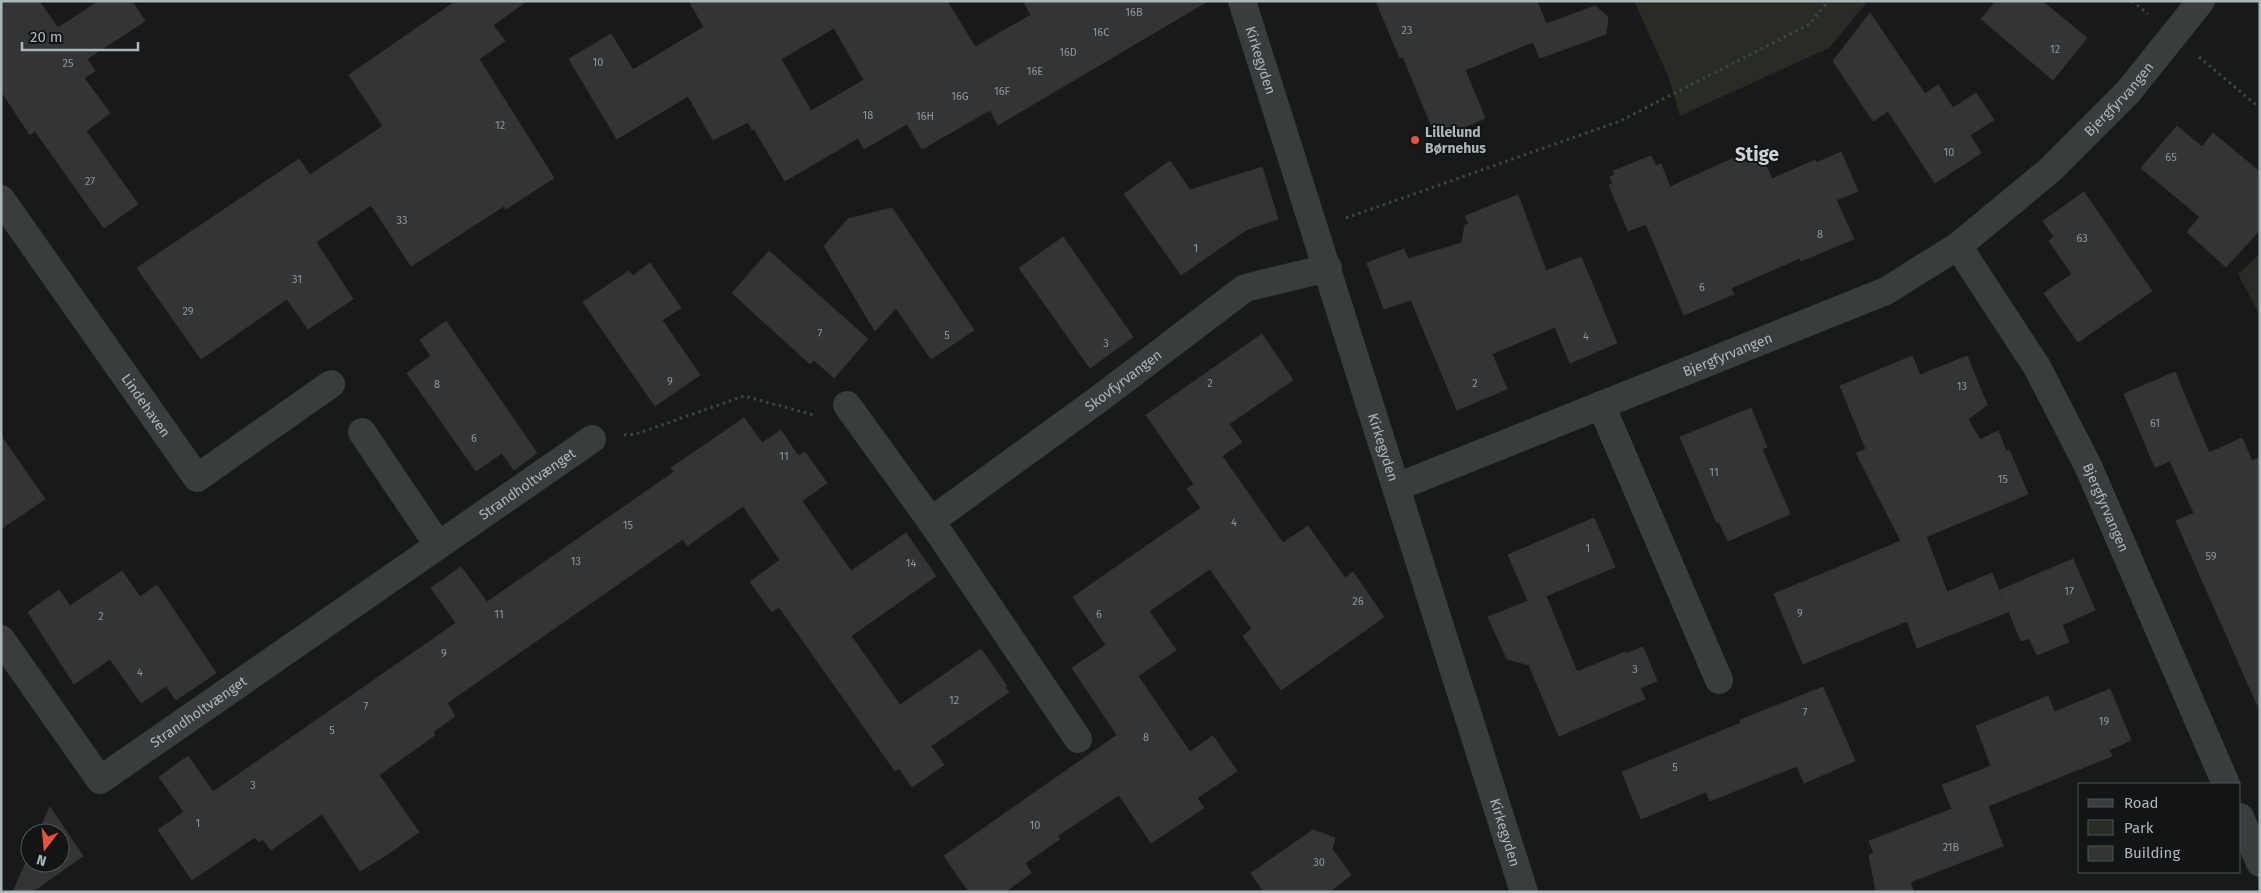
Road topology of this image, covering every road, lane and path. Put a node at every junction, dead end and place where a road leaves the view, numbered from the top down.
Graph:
1 (1242, 1) edge
2 (1828, 1) edge
3 (2201, 1) edge
4 (1, 199) edge
5 (1315, 230) junction
6 (1958, 246) junction
7 (1328, 268) junction
8 (331, 384) dead end
9 (847, 404) dead end
10 (1601, 405) junction
11 (865, 429) junction
12 (362, 432) dead end
13 (592, 439) joint
14 (1397, 487) junction
15 (931, 521) junction
16 (438, 545) junction
17 (1, 639) edge
18 (1719, 680) dead end
19 (1078, 739) dead end
20 (2226, 783) edge
21 (2241, 819) edge
22 (2260, 863) edge
23 (1524, 892) edge

1 - 5 street, Kirkegyden
2 - 5 path
3 - 6 street, Bjergfyrvangen
4 - 8 street, Lindehaven
5 - 7 street, Kirkegyden
6 - 10 street, Bjergfyrvangen
6 - 20 street, Bjergfyrvangen
7 - 14 street, Kirkegyden
7 - 15 street, Skovfyrvangen
9 - 11 street
10 - 14 street, Bjergfyrvangen
10 - 18 street
11 - 13 path
11 - 15 street
12 - 16 street
13 - 16 street, Strandholtvænget
14 - 23 street, Kirkegyden
15 - 19 street
16 - 17 street, Strandholtvænget
21 - 22 street

